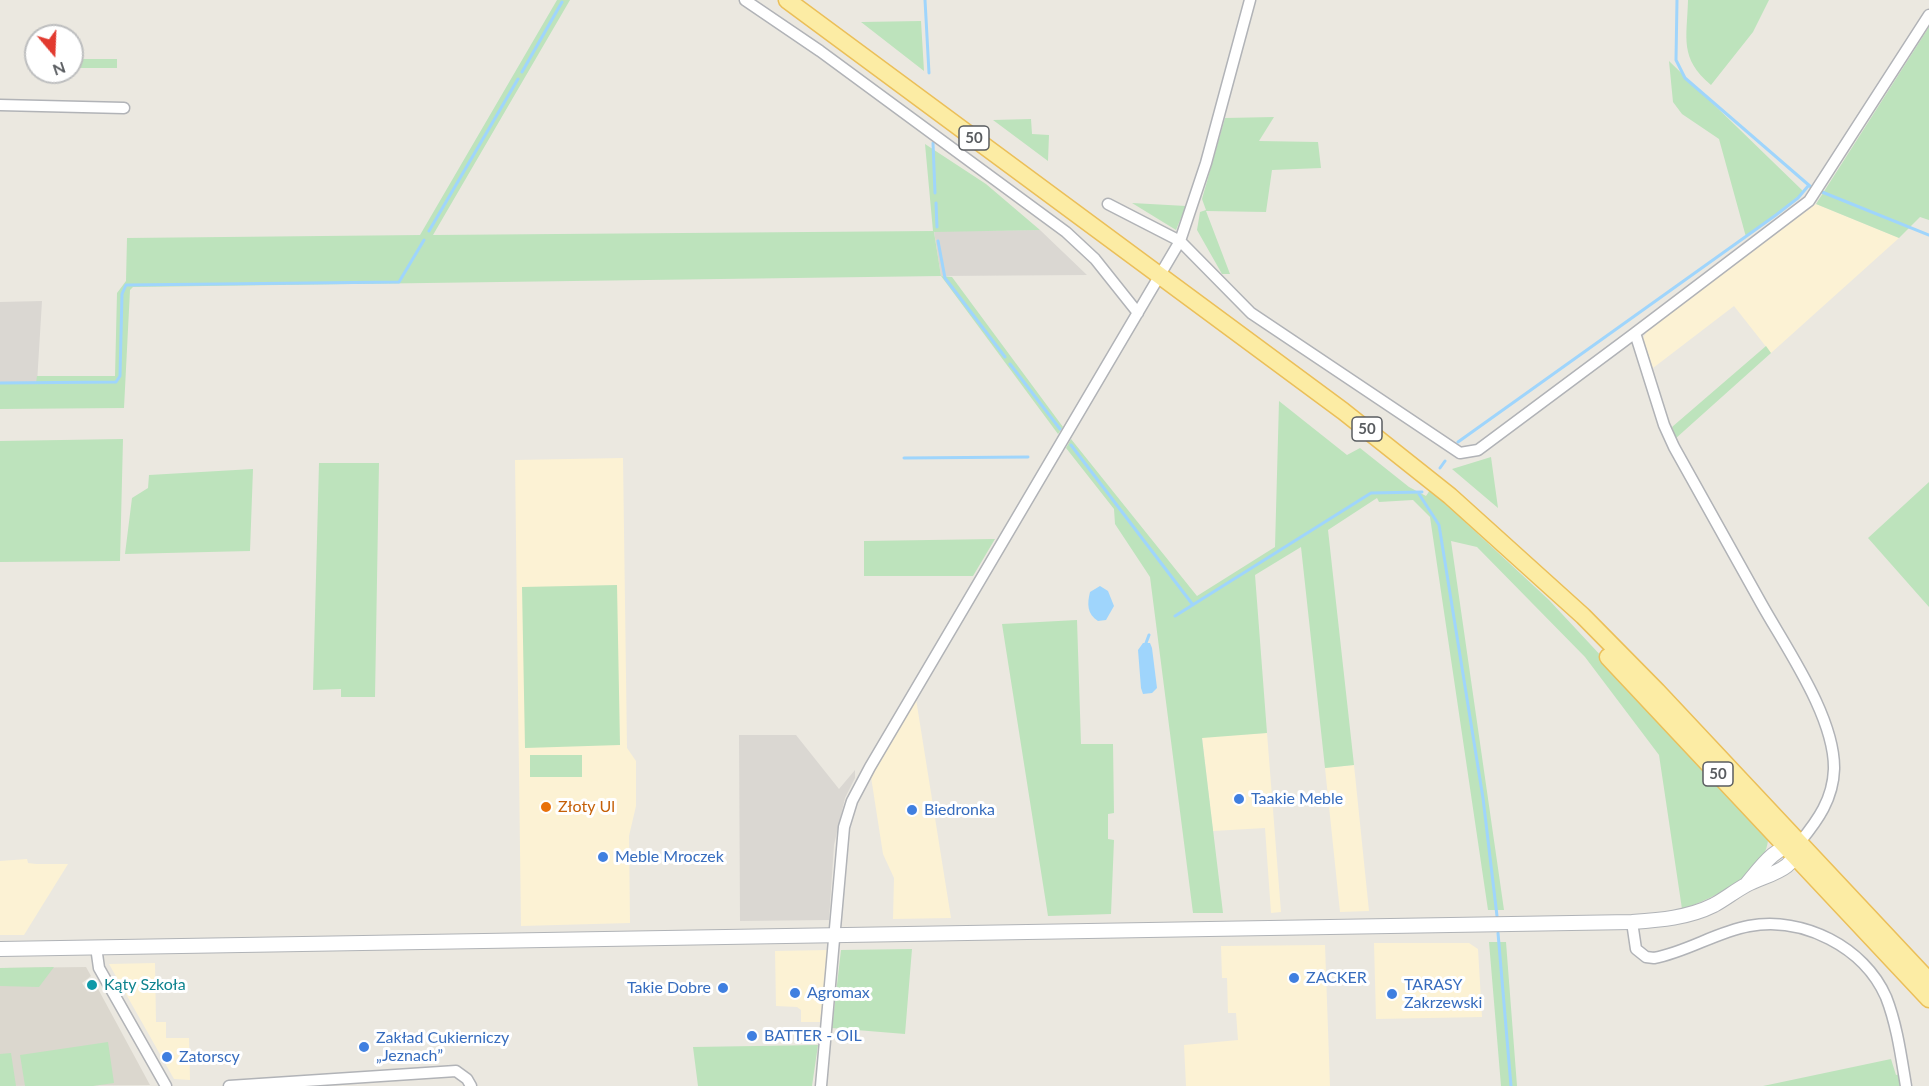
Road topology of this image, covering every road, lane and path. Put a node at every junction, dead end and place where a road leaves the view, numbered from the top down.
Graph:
1 (745, 0) edge
2 (787, 0) edge
3 (1250, 0) edge
4 (1929, 15) edge
5 (0, 105) edge
6 (124, 108) dead end
7 (1108, 204) dead end
8 (1180, 241) junction
9 (1161, 276) junction
10 (1138, 313) junction
11 (1635, 333) junction
12 (1794, 848) junction
13 (1632, 922) junction
14 (835, 935) junction
15 (96, 947) junction
16 (0, 949) edge
17 (1929, 981) edge
18 (1929, 999) edge
19 (166, 1086) edge
20 (229, 1086) edge
21 (471, 1086) edge
22 (821, 1086) edge
23 (1906, 1086) edge

1 - 10 street
2 - 9 main road, 50
3 - 8 street
4 - 11 street
5 - 6 street
7 - 8 street
8 - 9 street
8 - 11 street
9 - 10 street
9 - 12 main road, 50
10 - 14 street
11 - 12 street
12 - 13 street
12 - 17 main road, 50
12 - 18 main road, 50
13 - 14 street
13 - 23 street
14 - 15 street
14 - 22 street
15 - 16 street
15 - 19 street
20 - 21 street

